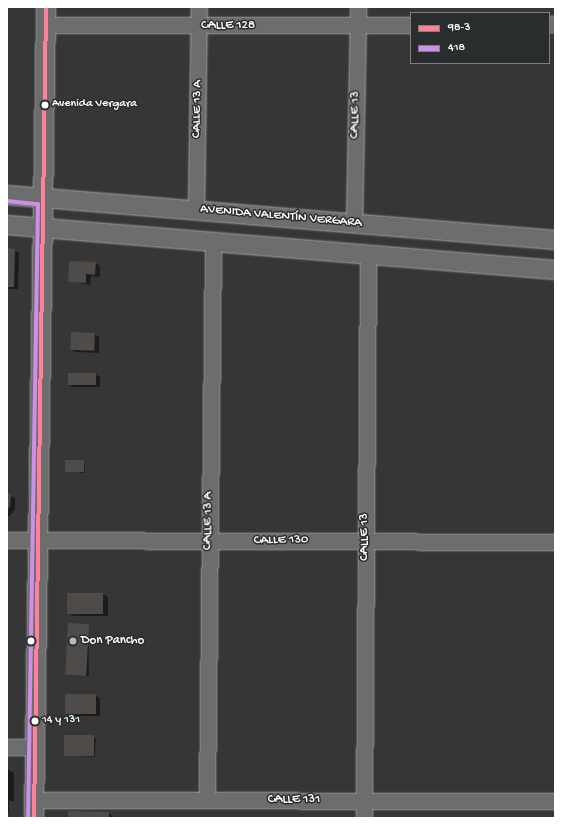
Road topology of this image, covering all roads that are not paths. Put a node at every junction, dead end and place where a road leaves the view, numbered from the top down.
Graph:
1 (46, 7) edge
2 (199, 7) edge
3 (358, 7) edge
4 (46, 25) junction
5 (410, 25) edge
6 (199, 26) junction
7 (358, 26) junction
8 (7, 194) edge
9 (44, 198) junction
10 (196, 210) junction
11 (354, 224) junction
12 (7, 225) edge
13 (42, 228) junction
14 (555, 240) edge
15 (213, 243) junction
16 (368, 256) junction
17 (555, 270) edge
18 (7, 540) edge
19 (36, 540) junction
20 (364, 540) junction
21 (208, 542) junction
22 (555, 542) edge
23 (7, 746) edge
24 (35, 747) junction
25 (207, 800) junction
26 (364, 800) junction
27 (555, 801) edge
28 (34, 809) edge
29 (364, 818) edge

1 - 4 main road
2 - 6 street, CALLE 13 A
3 - 7 street, CALLE 13
4 - 6 street, CALLE 128
4 - 9 main road
5 - 7 street, CALLE 128
6 - 7 street, CALLE 128
6 - 10 street, CALLE 13 A
7 - 11 street, CALLE 13
8 - 9 main road, AVENIDA VALENTÍN VERGARA
9 - 10 main road, AVENIDA VALENTÍN VERGARA
9 - 13 main road
10 - 11 main road, AVENIDA VALENTÍN VERGARA
11 - 14 main road, AVENIDA VALENTÍN VERGARA
12 - 13 main road
13 - 15 main road
13 - 19 main road
15 - 16 main road
15 - 21 street, CALLE 13 A
16 - 17 main road
16 - 20 street, CALLE 13
18 - 19 street, CALLE 130
19 - 21 street, CALLE 130
19 - 24 main road
20 - 21 street, CALLE 130
20 - 22 street, CALLE 130
20 - 26 street, CALLE 13
21 - 25 street, CALLE 13 A
23 - 24 street
24 - 28 main road
25 - 26 street, CALLE 131
25 - 28 street, CALLE 131
26 - 27 street, CALLE 131
26 - 29 street, CALLE 13

